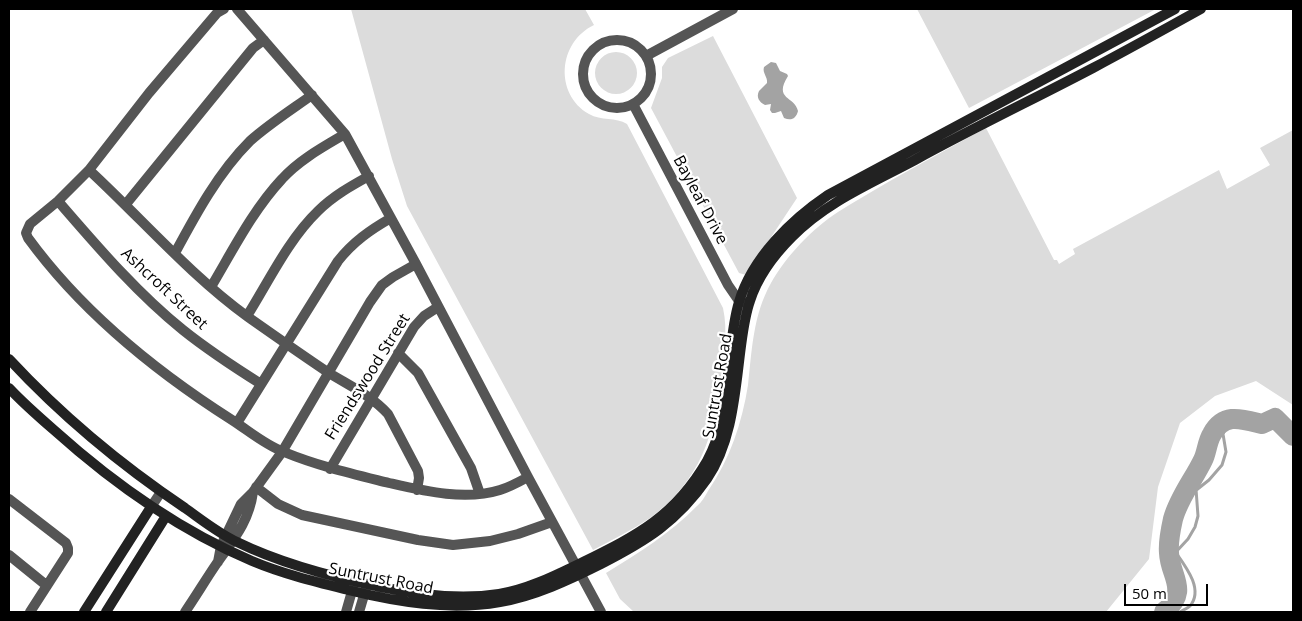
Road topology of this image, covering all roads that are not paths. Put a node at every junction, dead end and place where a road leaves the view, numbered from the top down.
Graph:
1 (224, 9) edge
2 (237, 9) edge
3 (733, 9) edge
4 (1175, 9) edge
5 (1201, 9) edge
6 (264, 40) junction
7 (646, 56) junction
8 (312, 94) junction
9 (633, 104) junction
10 (345, 134) junction
11 (89, 170) junction
12 (369, 176) junction
13 (58, 202) junction
14 (126, 204) junction
15 (391, 218) junction
16 (175, 253) junction
17 (416, 264) junction
18 (211, 287) junction
19 (744, 302) junction
20 (438, 307) junction
21 (247, 316) junction
22 (286, 342) junction
23 (398, 353) junction
24 (9, 359) edge
25 (328, 372) junction
26 (261, 384) junction
27 (9, 388) edge
28 (371, 399) junction
29 (237, 423) junction
30 (282, 452) junction
31 (330, 469) junction
32 (528, 477) junction
33 (254, 490) junction
34 (417, 490) junction
35 (161, 492) junction
36 (480, 494) junction
37 (9, 499) edge
38 (174, 501) junction
39 (151, 506) junction
40 (166, 516) junction
41 (552, 522) junction
42 (227, 543) junction
43 (9, 555) edge
44 (577, 570) junction
45 (46, 585) junction
46 (354, 586) junction
47 (366, 589) junction
48 (30, 612) edge
49 (84, 612) edge
50 (106, 612) edge
51 (185, 612) edge
52 (346, 612) edge
53 (360, 612) edge
54 (601, 612) edge

1 - 11 street
2 - 6 street
3 - 7 street
4 - 19 street
5 - 19 street
6 - 8 street
6 - 14 street
7 - 9 street
7 - 9 street
8 - 10 street
8 - 16 street
9 - 19 street, Bayleaf Drive
10 - 12 street
10 - 18 street
11 - 13 street
11 - 14 street
12 - 15 street
12 - 21 street
13 - 26 street, Ashcroft Street
13 - 29 street
14 - 16 street
15 - 17 street
15 - 22 street
16 - 18 street
17 - 20 street
17 - 25 street
18 - 21 street
19 - 44 street, Suntrust Road
20 - 23 street, Friendswood Street
20 - 32 street
21 - 22 street
22 - 25 street
22 - 26 street
23 - 28 street, Friendswood Street
23 - 36 street
24 - 35 street, Suntrust Road
25 - 28 street
25 - 30 street
26 - 29 street
27 - 39 street, Suntrust Road
28 - 31 street, Friendswood Street
28 - 34 street
29 - 30 street
30 - 31 street
30 - 33 street
31 - 34 street
32 - 36 street
32 - 41 street
33 - 41 street
33 - 42 street
34 - 36 street
35 - 38 street, Suntrust Road
35 - 39 street
37 - 45 street
38 - 40 street
38 - 42 street, Suntrust Road
39 - 40 street, Suntrust Road
39 - 49 street
40 - 42 street, Suntrust Road
40 - 50 street
41 - 44 street
42 - 46 street, Suntrust Road
42 - 51 street
43 - 45 street
44 - 47 street, Suntrust Road
44 - 54 street
45 - 48 street
46 - 47 street, Suntrust Road
46 - 52 street
47 - 53 street

